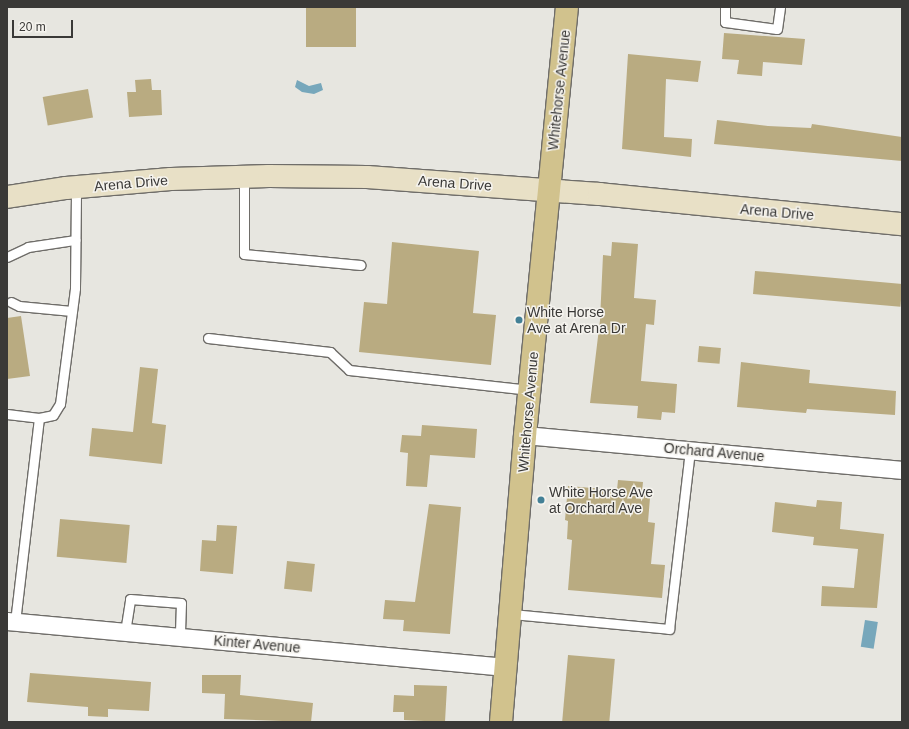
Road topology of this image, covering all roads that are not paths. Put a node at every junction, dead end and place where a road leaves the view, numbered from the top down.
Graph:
1 (567, 7) edge
2 (725, 7) edge
3 (780, 7) edge
4 (244, 176) junction
5 (76, 188) junction
6 (549, 190) junction
7 (7, 197) edge
8 (902, 224) edge
9 (75, 240) junction
10 (7, 257) edge
11 (360, 265) dead end
12 (11, 302) dead end
13 (72, 311) junction
14 (208, 338) dead end
15 (530, 390) junction
16 (7, 414) edge
17 (39, 418) junction
18 (525, 435) junction
19 (690, 450) junction
20 (902, 470) edge
21 (511, 614) junction
22 (11, 622) edge
23 (125, 632) junction
24 (180, 637) junction
25 (506, 667) junction
26 (501, 722) edge

1 - 6 main road, Whitehorse Avenue
2 - 3 lane
4 - 5 main road, Arena Drive
4 - 6 main road, Arena Drive
4 - 11 lane
5 - 7 main road, Arena Drive
5 - 9 lane
6 - 8 main road, Arena Drive
6 - 15 main road, Whitehorse Avenue
9 - 10 lane
9 - 13 lane
12 - 13 lane
13 - 17 lane
14 - 15 lane
15 - 18 main road, Whitehorse Avenue
16 - 17 lane
17 - 22 lane
18 - 19 street, Orchard Avenue
18 - 21 main road, Whitehorse Avenue
19 - 20 street, Orchard Avenue
19 - 21 lane
21 - 25 main road, Whitehorse Avenue
22 - 23 street, Kinter Avenue
23 - 24 street, Kinter Avenue
23 - 24 lane
24 - 25 street, Kinter Avenue
25 - 26 main road, Whitehorse Avenue

